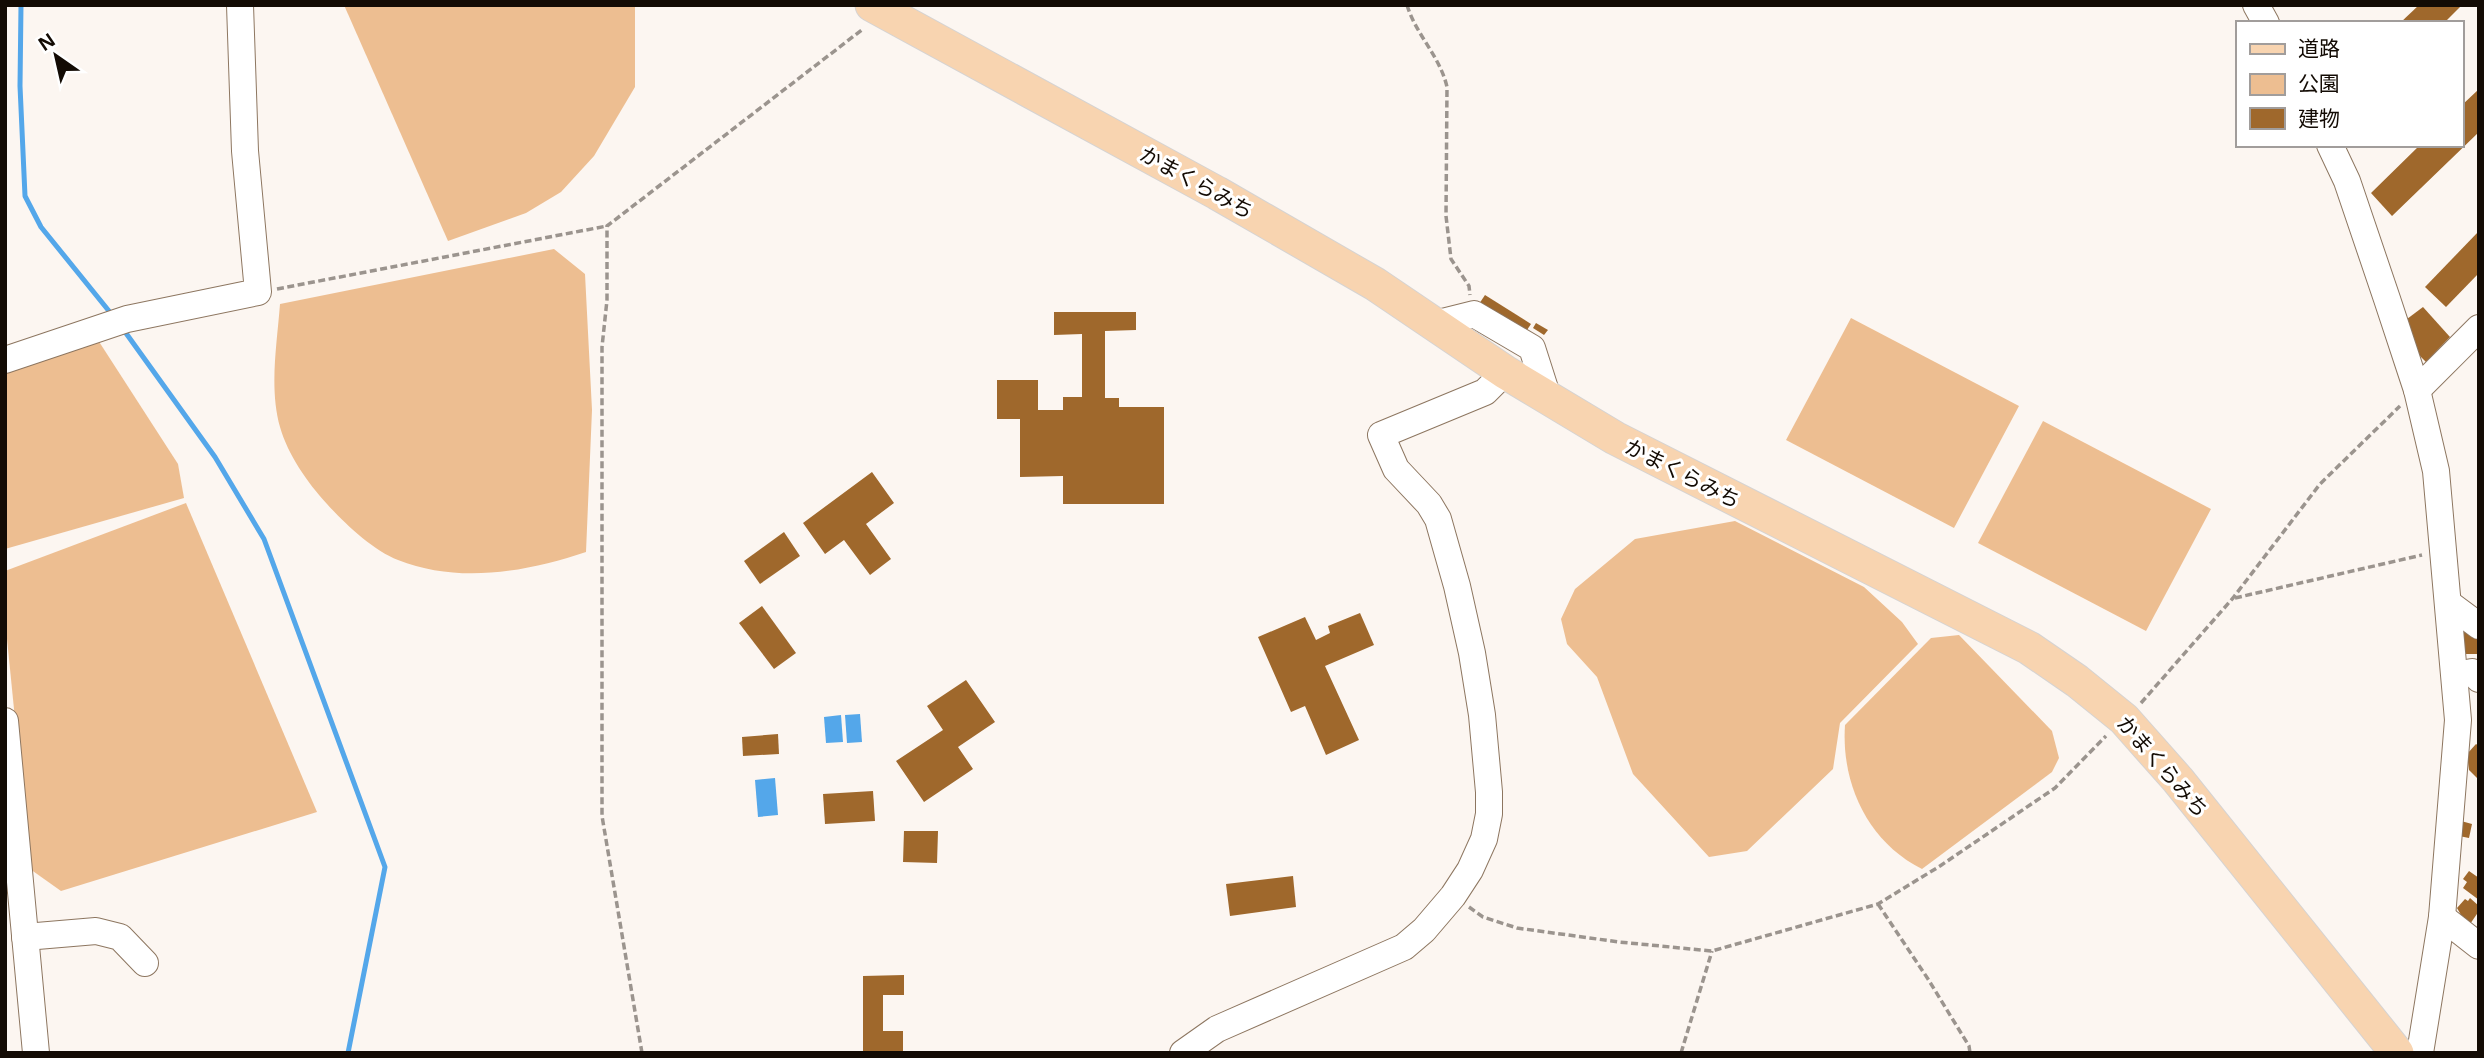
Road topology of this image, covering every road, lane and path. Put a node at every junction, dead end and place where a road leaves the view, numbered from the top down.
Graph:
1 (240, 5) edge
2 (1407, 5) edge
3 (2256, 5) edge
4 (877, 8) edge
5 (2265, 21) edge
6 (2331, 147) edge
7 (607, 226) junction
8 (258, 292) junction
9 (1474, 314) junction
10 (1434, 324) junction
11 (2479, 328) edge
12 (5, 360) edge
13 (1505, 372) junction
14 (2417, 390) junction
15 (1548, 398) junction
16 (2443, 551) junction
17 (2233, 598) junction
18 (2448, 603) junction
19 (2479, 626) edge
20 (2471, 673) edge
21 (2133, 711) dead end
22 (5, 721) edge
23 (2106, 736) dead end
24 (1454, 896) junction
25 (1878, 904) junction
26 (2442, 916) junction
27 (25, 937) junction
28 (2479, 946) edge
29 (1712, 951) junction
30 (145, 963) dead end
31 (36, 1053) edge
32 (642, 1053) edge
33 (1182, 1053) edge
34 (1681, 1053) edge
35 (1970, 1053) edge
36 (2397, 1053) edge
37 (2420, 1053) edge

1 - 8 street
2 - 9 path
3 - 5 street
4 - 7 path
4 - 10 main road, かまくらみち
6 - 14 street
7 - 8 path
7 - 32 path
8 - 12 street
9 - 10 street
9 - 15 street
10 - 13 main road, かまくらみち
11 - 14 street
13 - 15 main road, かまくらみち
13 - 24 street
14 - 16 street
14 - 17 path
15 - 36 main road, かまくらみち
16 - 17 path
16 - 18 street
17 - 21 path
18 - 19 street
18 - 20 street
20 - 26 street
22 - 27 street
23 - 25 path
24 - 29 path
24 - 33 street
25 - 29 path
25 - 35 path
26 - 28 street
26 - 37 street
27 - 30 street
27 - 31 street
29 - 34 path

